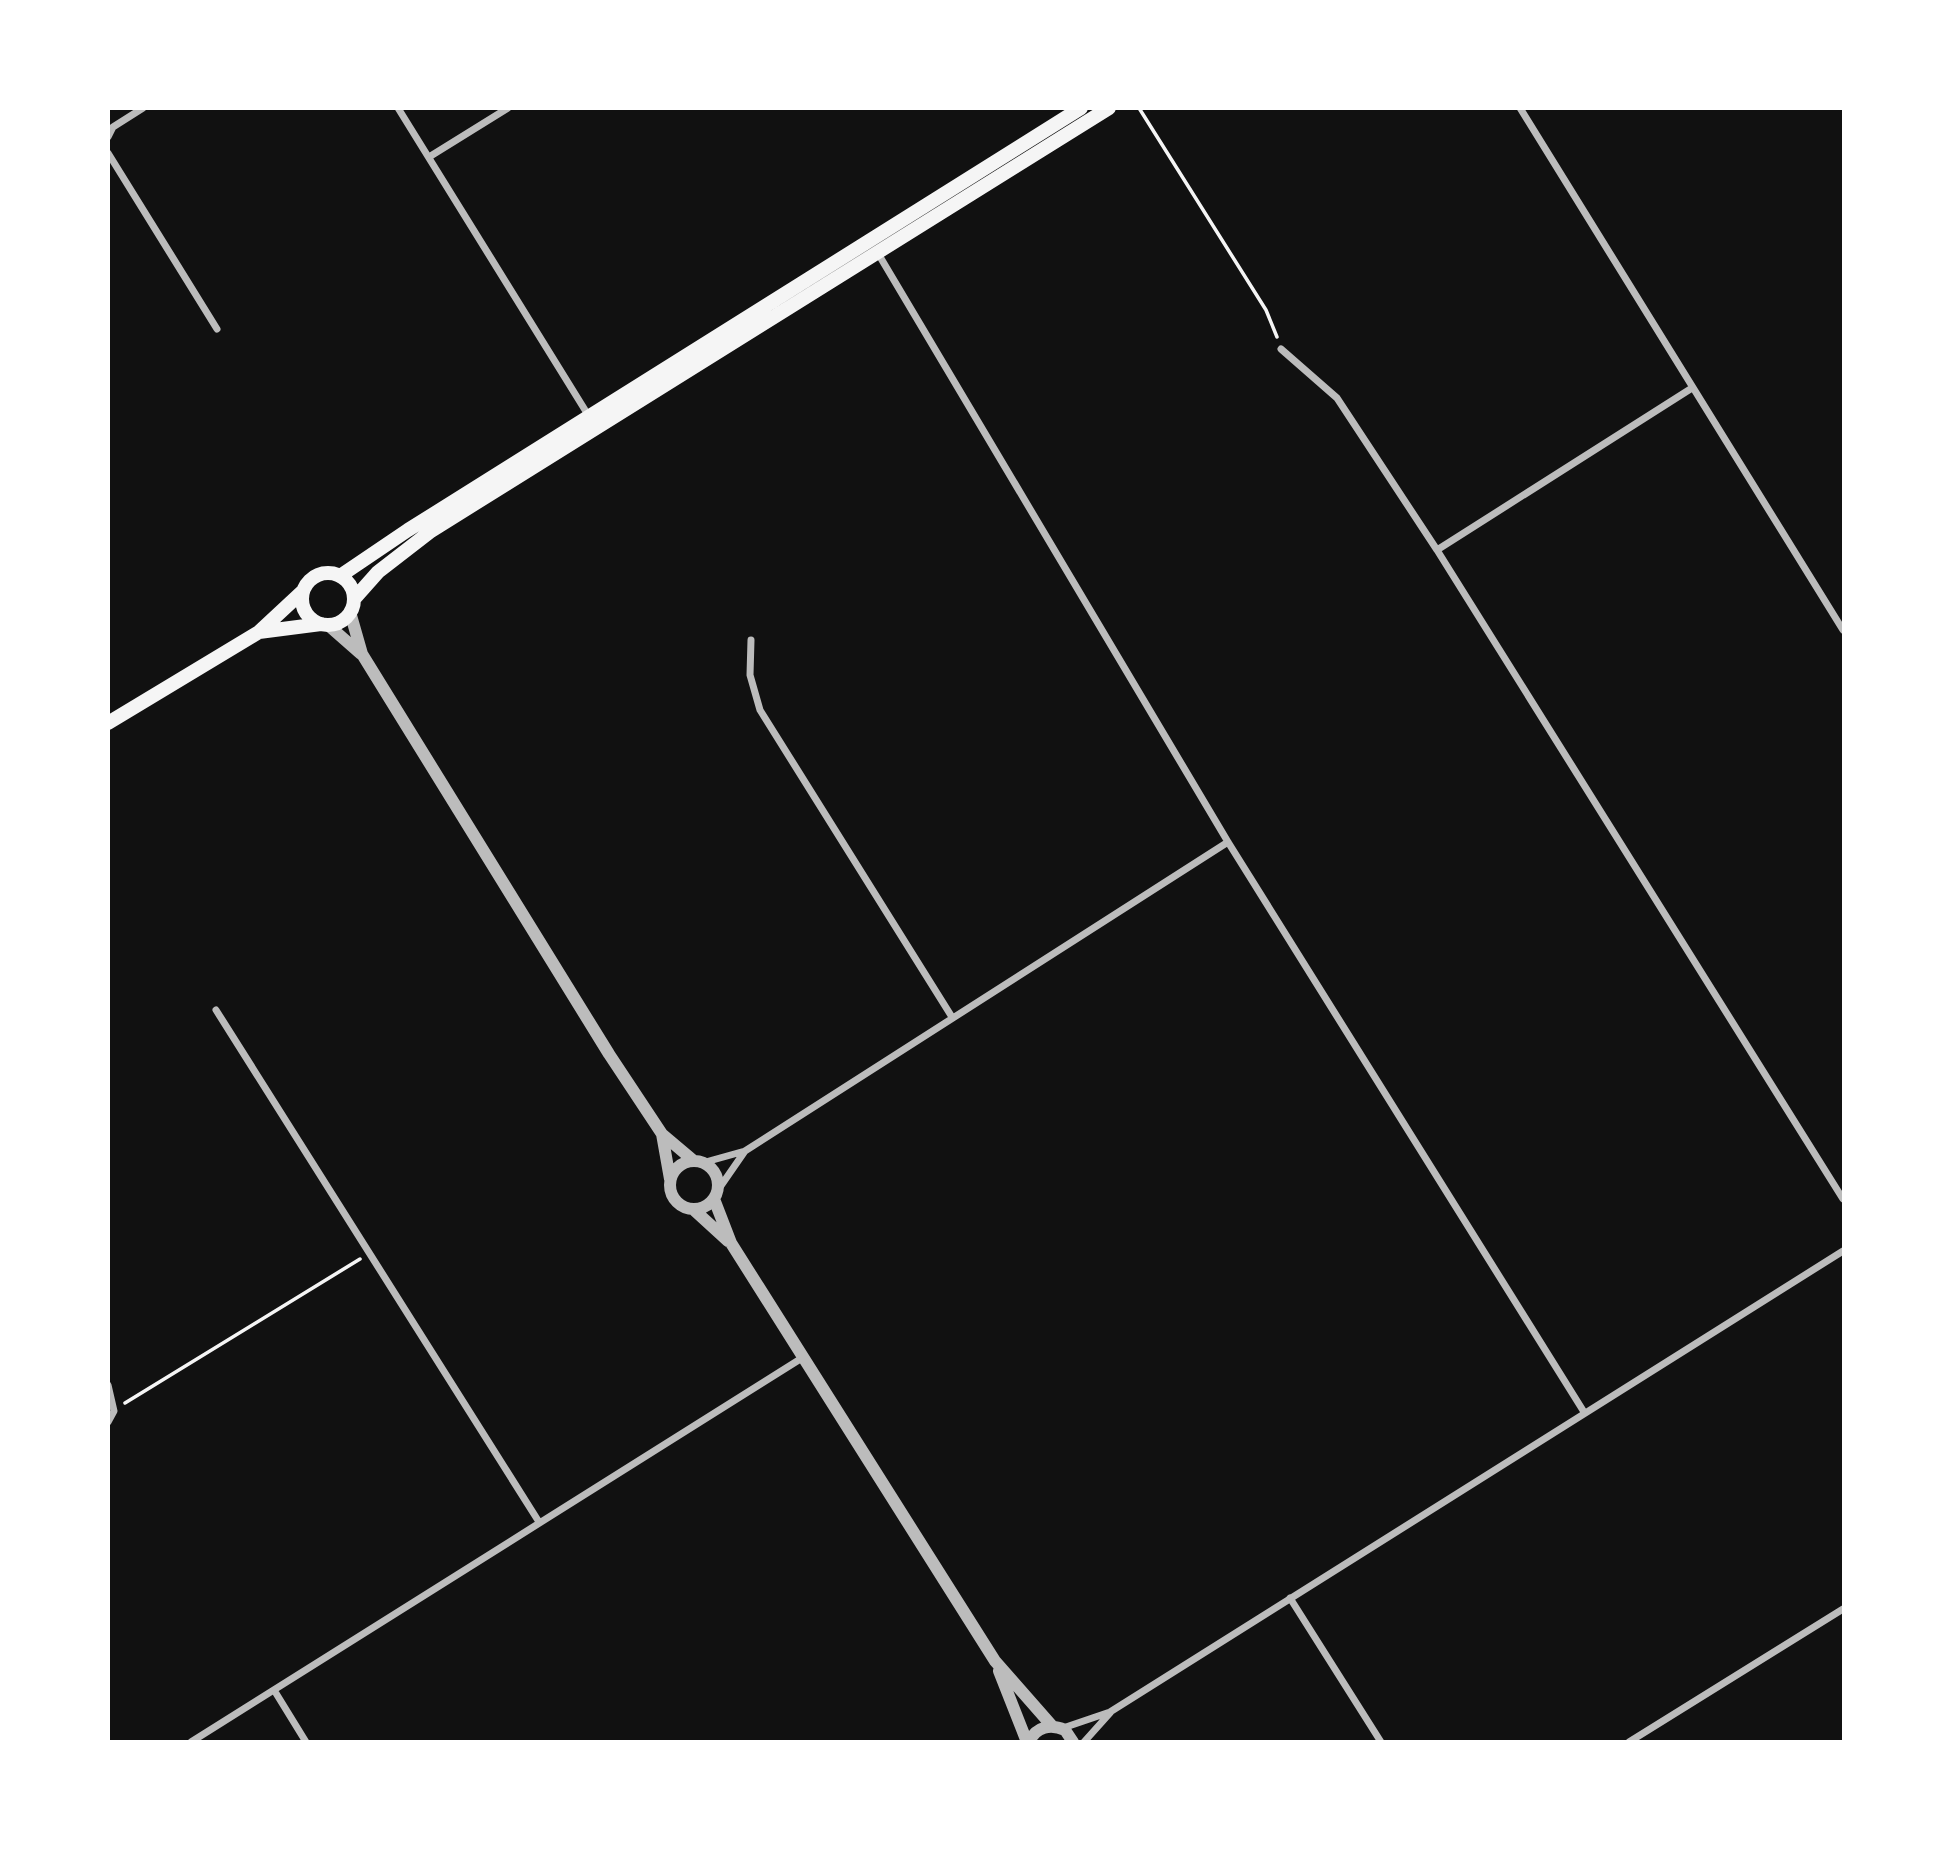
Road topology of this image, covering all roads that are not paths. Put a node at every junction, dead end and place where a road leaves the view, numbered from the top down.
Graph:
1 (143, 108) edge
2 (398, 108) edge
3 (508, 108) edge
4 (1081, 108) edge
5 (1109, 108) edge
6 (1520, 108) edge
7 (108, 137) edge
8 (108, 153) edge
9 (429, 157) junction
10 (874, 247) junction
11 (217, 329) dead end
12 (1281, 349) road end
13 (1692, 388) junction
14 (592, 422) junction
15 (1437, 551) junction
16 (340, 576) junction
17 (302, 592) junction
18 (352, 605) junction
19 (324, 625) junction
20 (1843, 630) edge
21 (259, 632) junction
22 (751, 640) dead end
23 (362, 654) junction
24 (108, 723) edge
25 (1228, 842) junction
26 (216, 1010) dead end
27 (952, 1017) junction
28 (662, 1134) junction
29 (745, 1151) junction
30 (698, 1162) junction
31 (670, 1180) junction
32 (716, 1194) junction
33 (1843, 1199) edge
34 (692, 1209) junction
35 (731, 1243) junction
36 (1843, 1251) edge
37 (802, 1358) junction
38 (108, 1385) edge
39 (1584, 1412) junction
40 (108, 1422) edge
41 (539, 1522) junction
42 (1290, 1598) junction
43 (1843, 1609) edge
44 (995, 1661) junction
45 (274, 1690) junction
46 (1110, 1713) junction
47 (1057, 1728) junction
48 (191, 1741) edge
49 (306, 1741) edge
50 (1028, 1741) edge
51 (1073, 1741) edge
52 (1084, 1741) edge
53 (1381, 1741) edge
54 (1629, 1741) edge

1 - 7 street
2 - 9 street
3 - 9 street
4 - 10 main road
5 - 10 main road
6 - 13 street
8 - 11 street
9 - 14 street
10 - 14 main road
10 - 25 street
12 - 15 street
13 - 15 street
13 - 20 street
14 - 16 main road
14 - 18 main road
15 - 33 street
16 - 17 main road
16 - 18 main road
17 - 19 main road
17 - 21 main road
18 - 19 main road
18 - 23 street
19 - 21 main road
19 - 23 street
21 - 24 main road
22 - 27 street
23 - 28 street
25 - 27 street
25 - 39 street
26 - 41 street
27 - 29 street
28 - 30 street
28 - 31 street
29 - 30 street
29 - 32 street
30 - 31 street
30 - 32 street
31 - 34 street
32 - 34 street
32 - 35 street
34 - 35 street
35 - 37 street
36 - 39 street
37 - 41 street
37 - 44 street
38 - 40 street
39 - 42 street
41 - 45 street
42 - 46 street
42 - 53 street
43 - 54 street
44 - 47 street
44 - 50 street
45 - 48 street
45 - 49 street
46 - 47 street
46 - 52 street
47 - 50 street
47 - 51 street

